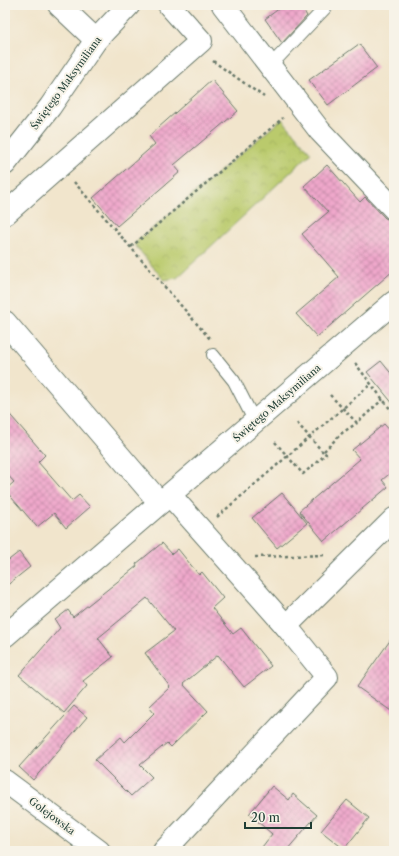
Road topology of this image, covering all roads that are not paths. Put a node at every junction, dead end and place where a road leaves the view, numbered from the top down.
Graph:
1 (59, 5) edge
2 (129, 5) edge
3 (169, 5) edge
4 (223, 5) edge
5 (328, 5) edge
6 (96, 40) junction
7 (270, 66) junction
8 (5, 164) edge
9 (394, 209) edge
10 (5, 214) edge
11 (394, 302) edge
12 (5, 322) edge
13 (213, 355) dead end
14 (255, 422) junction
15 (165, 499) junction
16 (394, 518) edge
17 (286, 626) junction
18 (5, 636) edge
19 (5, 781) edge
20 (93, 850) edge
21 (164, 851) edge

1 - 6 street
2 - 6 street, Świętego Maksymiliana
3 - 10 street
4 - 7 street
5 - 7 lane
6 - 8 street, Świętego Maksymiliana
7 - 9 street
11 - 14 street, Świętego Maksymiliana
12 - 15 street
13 - 14 lane
14 - 15 street, Świętego Maksymiliana
15 - 17 street
15 - 18 street, Świętego Maksymiliana
16 - 17 street
17 - 21 street
19 - 20 street, Golejowska

